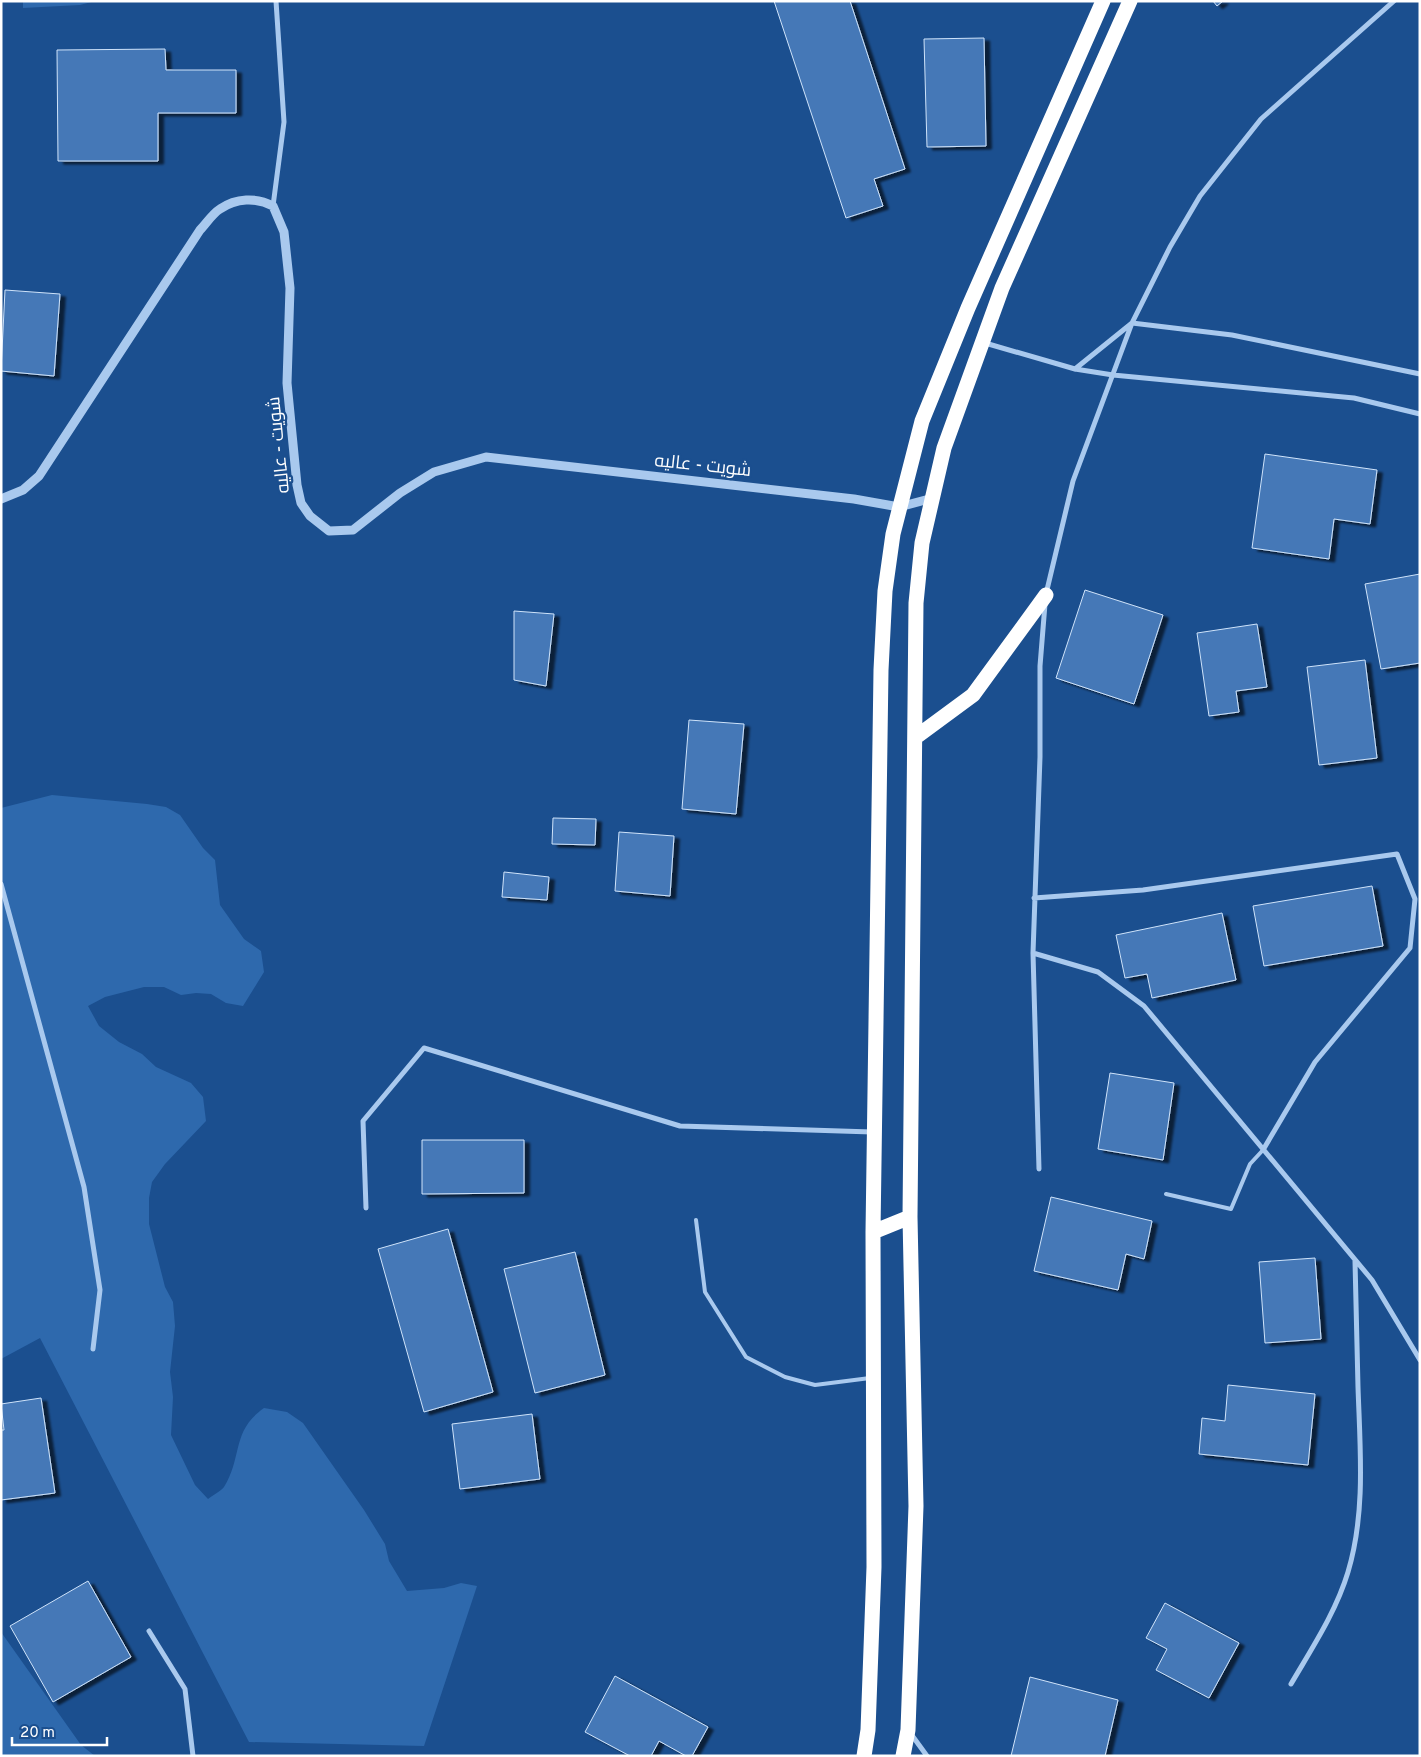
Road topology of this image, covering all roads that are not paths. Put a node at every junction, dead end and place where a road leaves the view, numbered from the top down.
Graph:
1 (276, 1) edge
2 (1103, 1) edge
3 (1130, 1) edge
4 (1394, 1) edge
5 (273, 206) junction
6 (1132, 323) junction
7 (982, 343) junction
8 (1075, 369) junction
9 (1420, 374) edge
10 (1113, 375) junction
11 (1420, 414) edge
12 (933, 498) junction
13 (1, 499) edge
14 (899, 507) junction
15 (1046, 595) junction
16 (916, 737) junction
17 (1, 884) edge
18 (1034, 898) junction
19 (1033, 953) junction
20 (875, 1132) junction
21 (1263, 1150) junction
22 (1039, 1169) dead end
23 (1166, 1194) dead end
24 (366, 1208) dead end
25 (910, 1217) junction
26 (696, 1220) dead end
27 (873, 1232) junction
28 (1356, 1260) junction
29 (93, 1349) dead end
30 (1420, 1360) edge
31 (874, 1378) junction
32 (149, 1631) dead end
33 (1291, 1684) dead end
34 (908, 1730) junction
35 (193, 1756) edge
36 (864, 1756) edge
37 (904, 1756) edge
38 (926, 1756) edge

1 - 5 street
2 - 14 highway
3 - 7 highway
4 - 6 street
5 - 13 street
5 - 14 street, شويت - عاليه
6 - 8 street
6 - 9 street
6 - 10 street
7 - 8 street
7 - 12 highway
8 - 10 street
10 - 11 street
10 - 15 street
12 - 14 street
12 - 16 highway
14 - 20 highway
15 - 16 highway
15 - 18 street
16 - 25 highway
17 - 29 street
18 - 19 street
18 - 21 street
19 - 21 street
19 - 22 street
20 - 24 street
20 - 27 highway
21 - 23 lane
21 - 28 street
25 - 27 highway
25 - 34 highway
26 - 31 lane
27 - 31 highway
28 - 30 street
28 - 33 street
31 - 36 highway
32 - 35 street
34 - 37 highway
34 - 38 street

